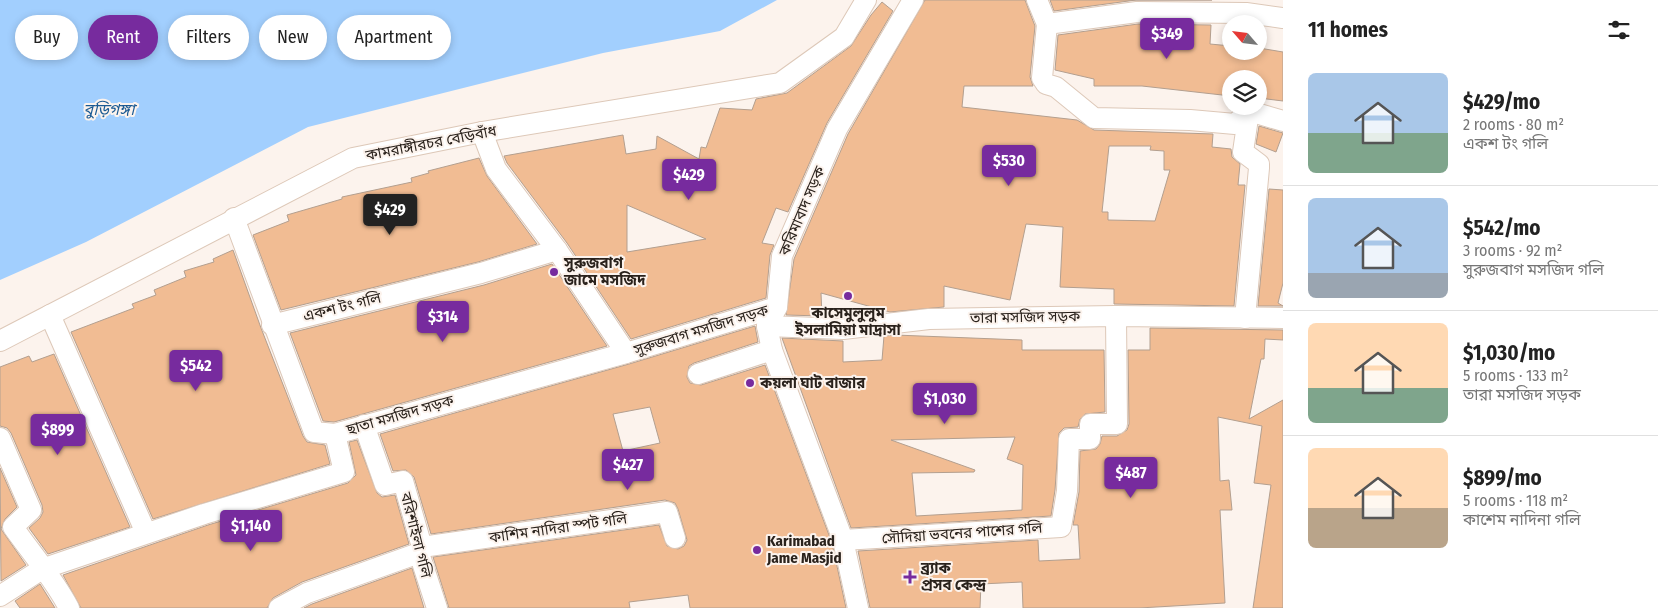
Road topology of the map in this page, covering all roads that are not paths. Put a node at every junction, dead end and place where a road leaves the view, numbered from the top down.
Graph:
1 (866, 0) edge
2 (912, 0) edge
3 (1037, 0) edge
4 (1283, 18) edge
5 (1047, 24) junction
6 (1245, 115) edge
7 (1248, 115) edge
8 (1264, 115) edge
9 (1283, 120) edge
10 (482, 132) junction
11 (234, 218) junction
12 (557, 250) junction
13 (776, 307) junction
14 (50, 315) junction
15 (1116, 316) junction
16 (1245, 318) junction
17 (1283, 318) edge
18 (272, 324) junction
19 (767, 326) junction
20 (0, 341) edge
21 (772, 350) junction
22 (626, 353) junction
23 (698, 374) dead end
24 (364, 425) junction
25 (335, 434) junction
26 (0, 438) edge
27 (146, 533) junction
28 (675, 538) dead end
29 (843, 540) junction
30 (420, 550) junction
31 (42, 569) junction
32 (5, 594) edge
33 (69, 608) edge
34 (279, 608) edge
35 (437, 608) edge
36 (858, 608) edge

1 - 10 street, কামরাঙ্গীরচর বেড়িবাঁধ
2 - 13 street, করিমাবাদ সড়ক
3 - 5 street
4 - 5 street
5 - 6 street
7 - 16 street
8 - 9 street
10 - 11 street, কামরাঙ্গীরচর বেড়িবাঁধ
10 - 12 street
11 - 14 street, কামরাঙ্গীরচর বেড়িবাঁধ
11 - 18 street
12 - 18 street, একশ টং গলি
12 - 22 street
13 - 19 street, করিমাবাদ সড়ক
13 - 22 street, সুরুজবাগ মসজিদ সড়ক
14 - 20 street, কামরাঙ্গীরচর বেড়িবাঁধ
14 - 27 street
15 - 16 street, তারা মসজিদ সড়ক
15 - 19 street, তারা মসজিদ সড়ক
15 - 29 street, সৌদিয়া ভবনের পাশের গলি
16 - 17 street, তারা মসজিদ সড়ক
18 - 25 street
19 - 21 street
21 - 23 street
21 - 29 street
22 - 24 street, ছাতা মসজিদ সড়ক
24 - 25 street, ছাতা মসজিদ সড়ক
24 - 30 street, বরিশাইলা গলি
25 - 27 street, ছাতা মসজিদ সড়ক
26 - 31 street
27 - 31 street, ছাতা মসজিদ সড়ক
28 - 30 street, কাশিম নাদিরা স্পট গলি
29 - 36 street
30 - 34 street
30 - 35 street, বরিশাইলা গলি
31 - 32 street, ছাতা মসজিদ সড়ক
31 - 33 street

